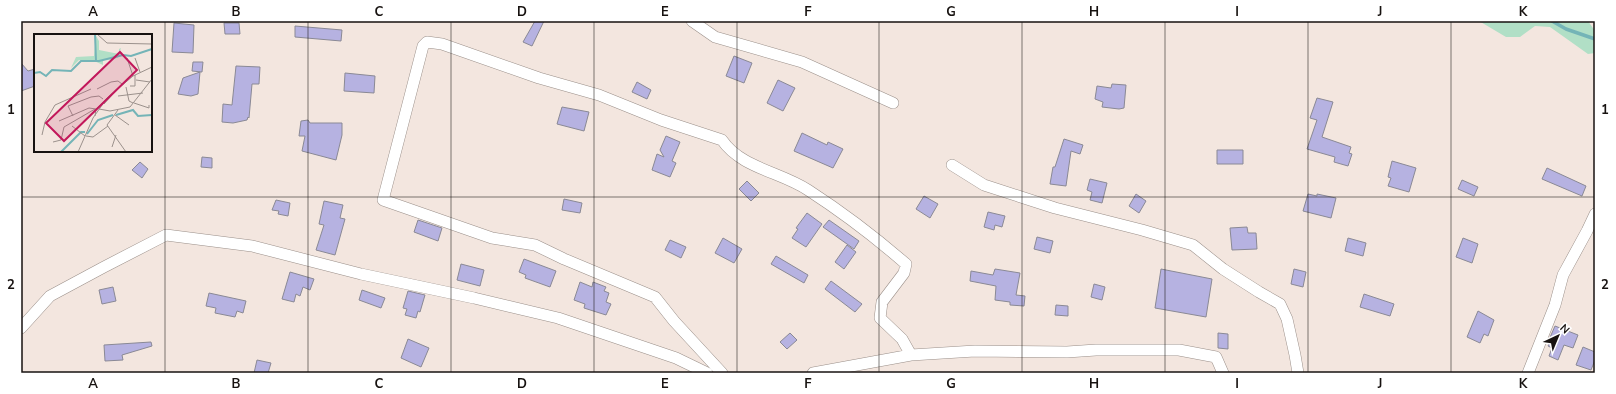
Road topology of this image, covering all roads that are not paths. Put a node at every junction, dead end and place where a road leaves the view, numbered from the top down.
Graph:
1 (692, 21) edge
2 (893, 104) dead end
3 (952, 165) dead end
4 (1595, 214) edge
5 (21, 328) edge
6 (912, 354) junction
7 (713, 372) edge
8 (813, 373) edge
9 (1223, 373) edge
10 (1298, 373) edge
11 (1528, 373) edge

1 - 2 street
3 - 10 street
4 - 11 street
5 - 7 street
6 - 7 street
6 - 8 street
6 - 9 street

